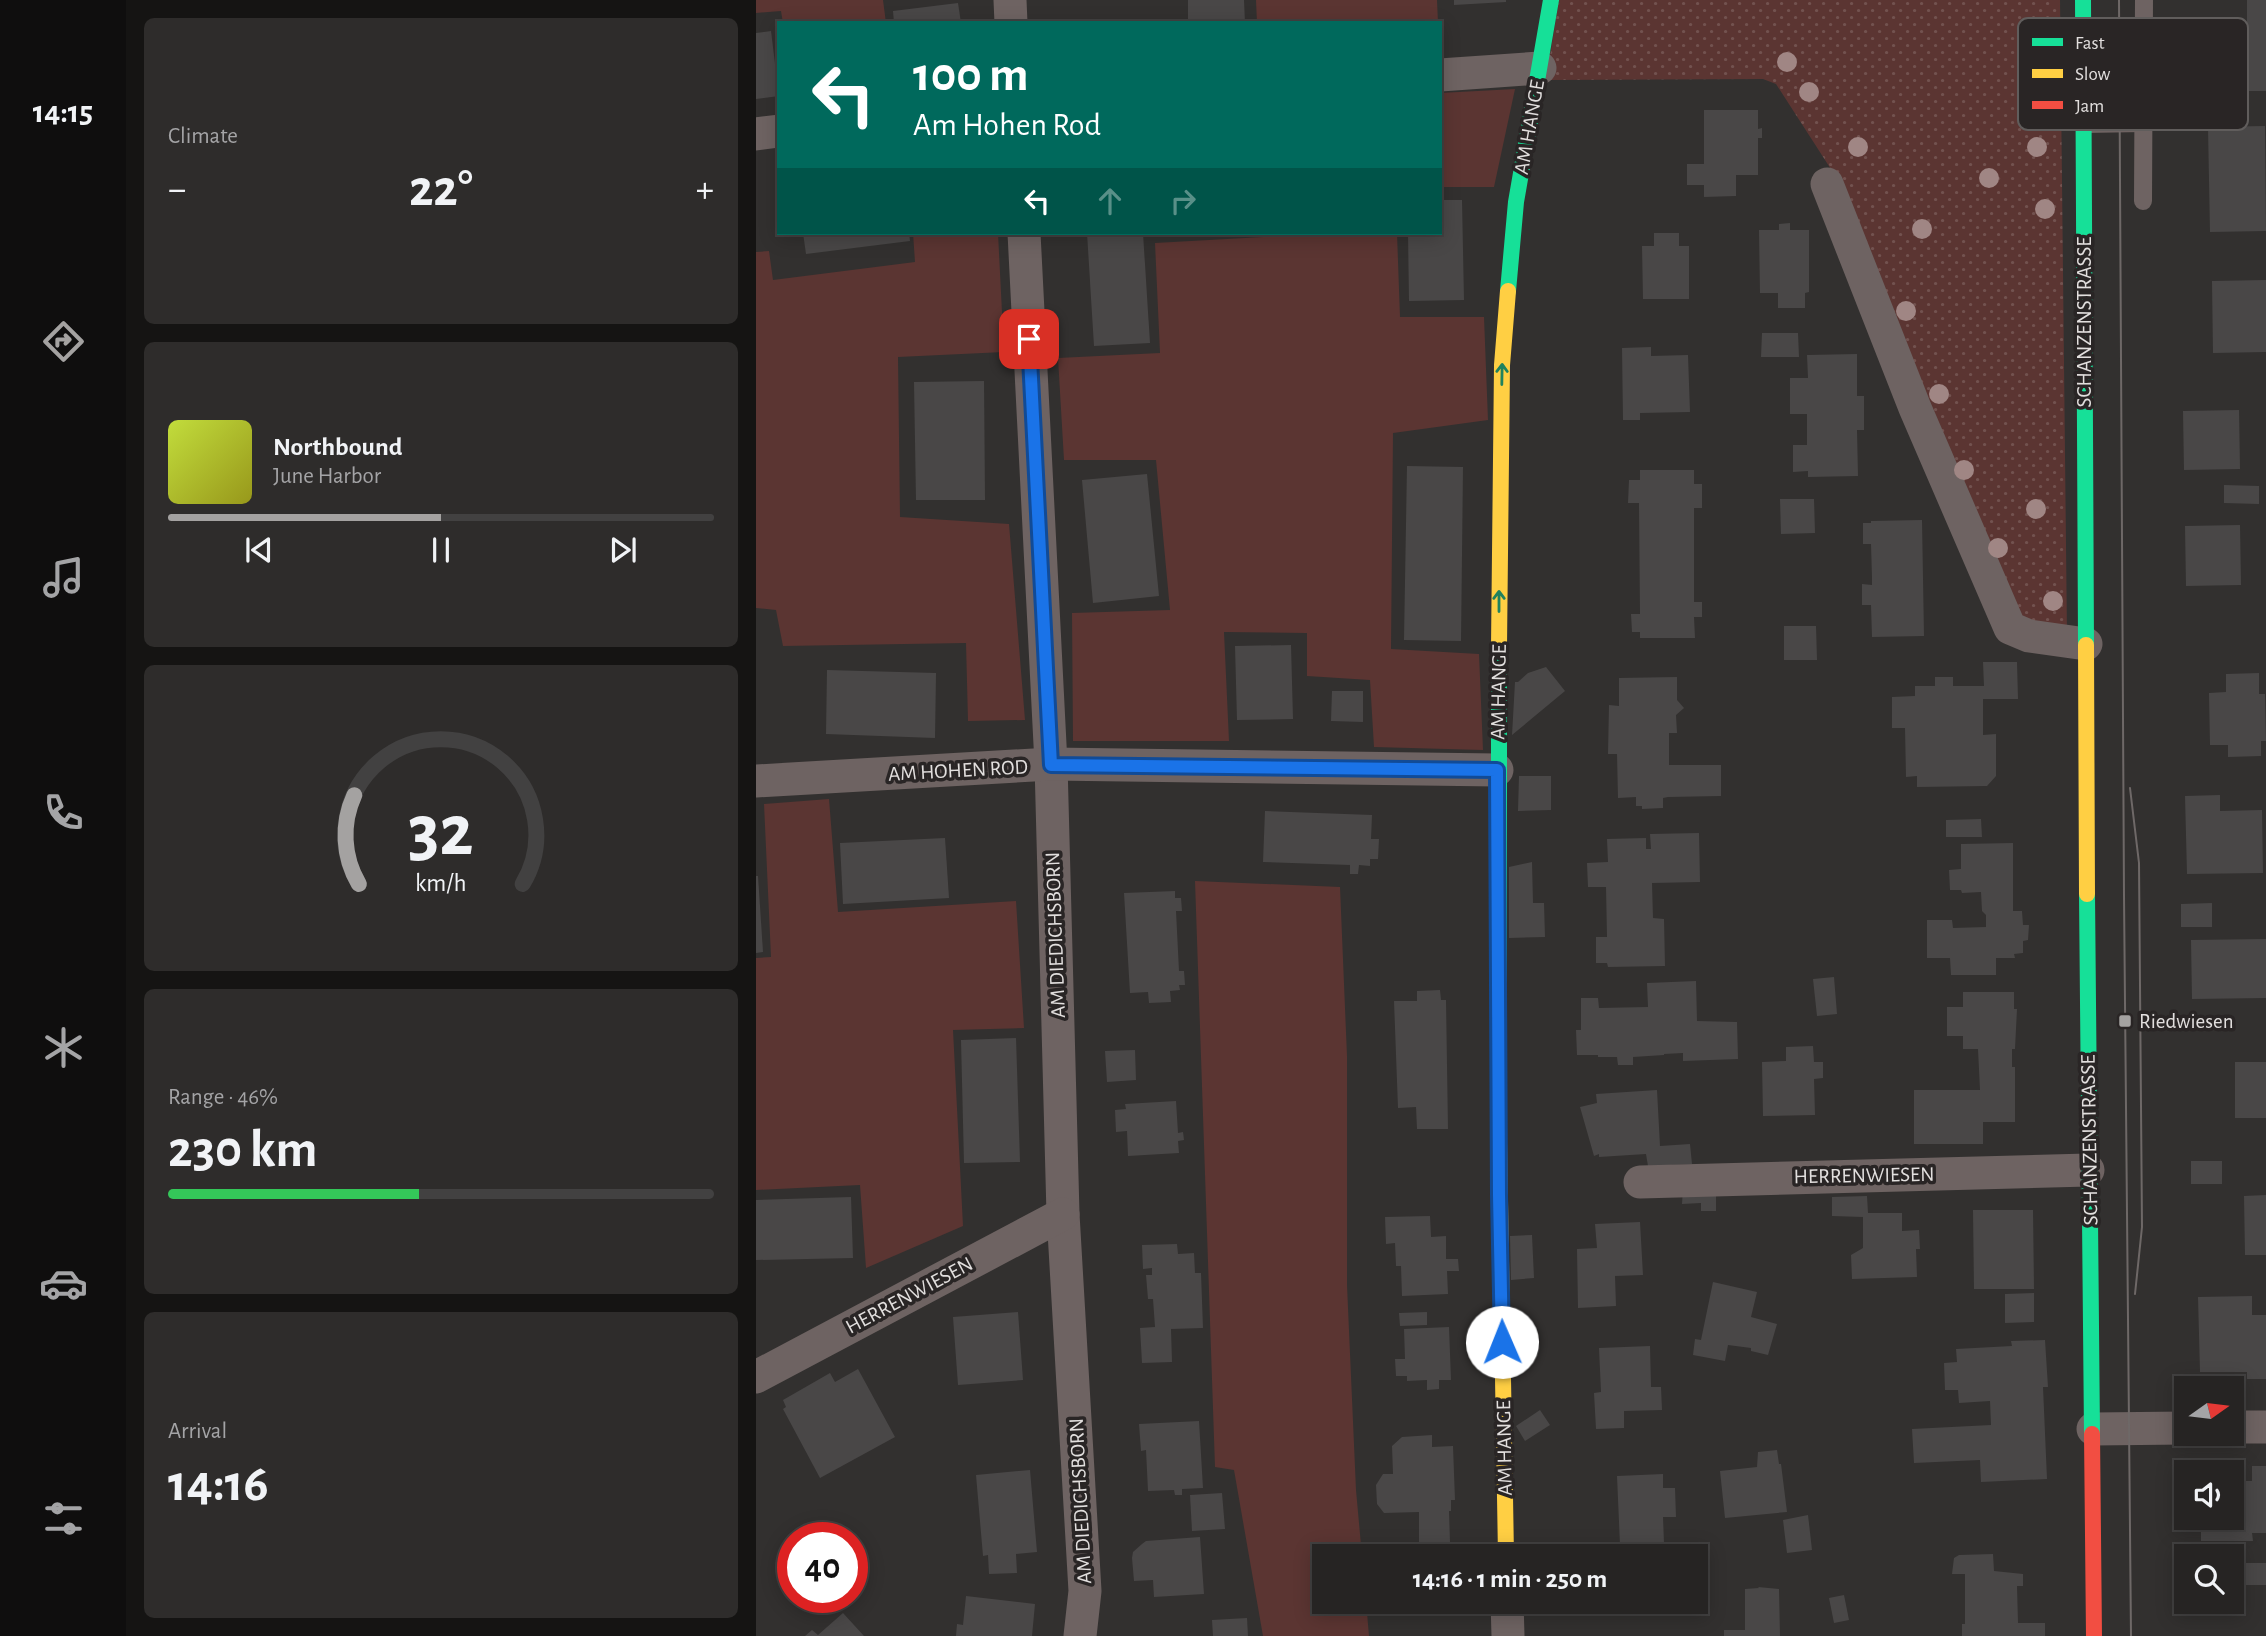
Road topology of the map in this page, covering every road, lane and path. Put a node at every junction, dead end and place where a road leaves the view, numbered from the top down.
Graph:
1 (1010, 0) edge
2 (1551, 0) edge
3 (2083, 0) edge
4 (2144, 0) edge
5 (2083, 18) edge
6 (2144, 18) edge
7 (1011, 21) edge
8 (1539, 68) junction
9 (1442, 75) edge
10 (2084, 130) edge
11 (2143, 130) edge
12 (777, 131) edge
13 (756, 134) edge
14 (1827, 184) dead end
15 (2143, 201) dead end
16 (1024, 235) edge
17 (2086, 644) junction
18 (1051, 765) junction
19 (1497, 770) junction
20 (756, 781) edge
21 (2088, 1170) junction
22 (1640, 1182) dead end
23 (1063, 1214) junction
24 (756, 1377) edge
25 (2244, 1427) edge
26 (2266, 1427) edge
27 (2174, 1428) edge
28 (2093, 1429) junction
29 (1506, 1544) edge
30 (1507, 1614) edge
31 (1080, 1636) edge
32 (1508, 1636) edge
33 (2094, 1636) edge

1 - 7 street
2 - 8 street, AM HANGE
3 - 5 street, SCHANZENSTRASSE
4 - 6 lane
8 - 9 street
19 -> 8 street, AM HANGE
10 - 17 street, SCHANZENSTRASSE
11 - 15 lane
12 - 13 street
14 - 17 street
16 - 18 street, AM DIEDICHSBORN
17 - 21 street, SCHANZENSTRASSE
18 - 19 street, AM HOHEN ROD
18 - 20 street, AM HOHEN ROD
18 - 23 street, AM DIEDICHSBORN
19 - 29 street, AM HANGE
21 - 22 street, HERRENWIESEN
21 - 28 street, SCHANZENSTRASSE
23 - 24 street, HERRENWIESEN
23 - 31 street, AM DIEDICHSBORN
25 - 26 street
27 - 28 street
28 - 33 street, SCHANZENSTRASSE
30 - 32 street

